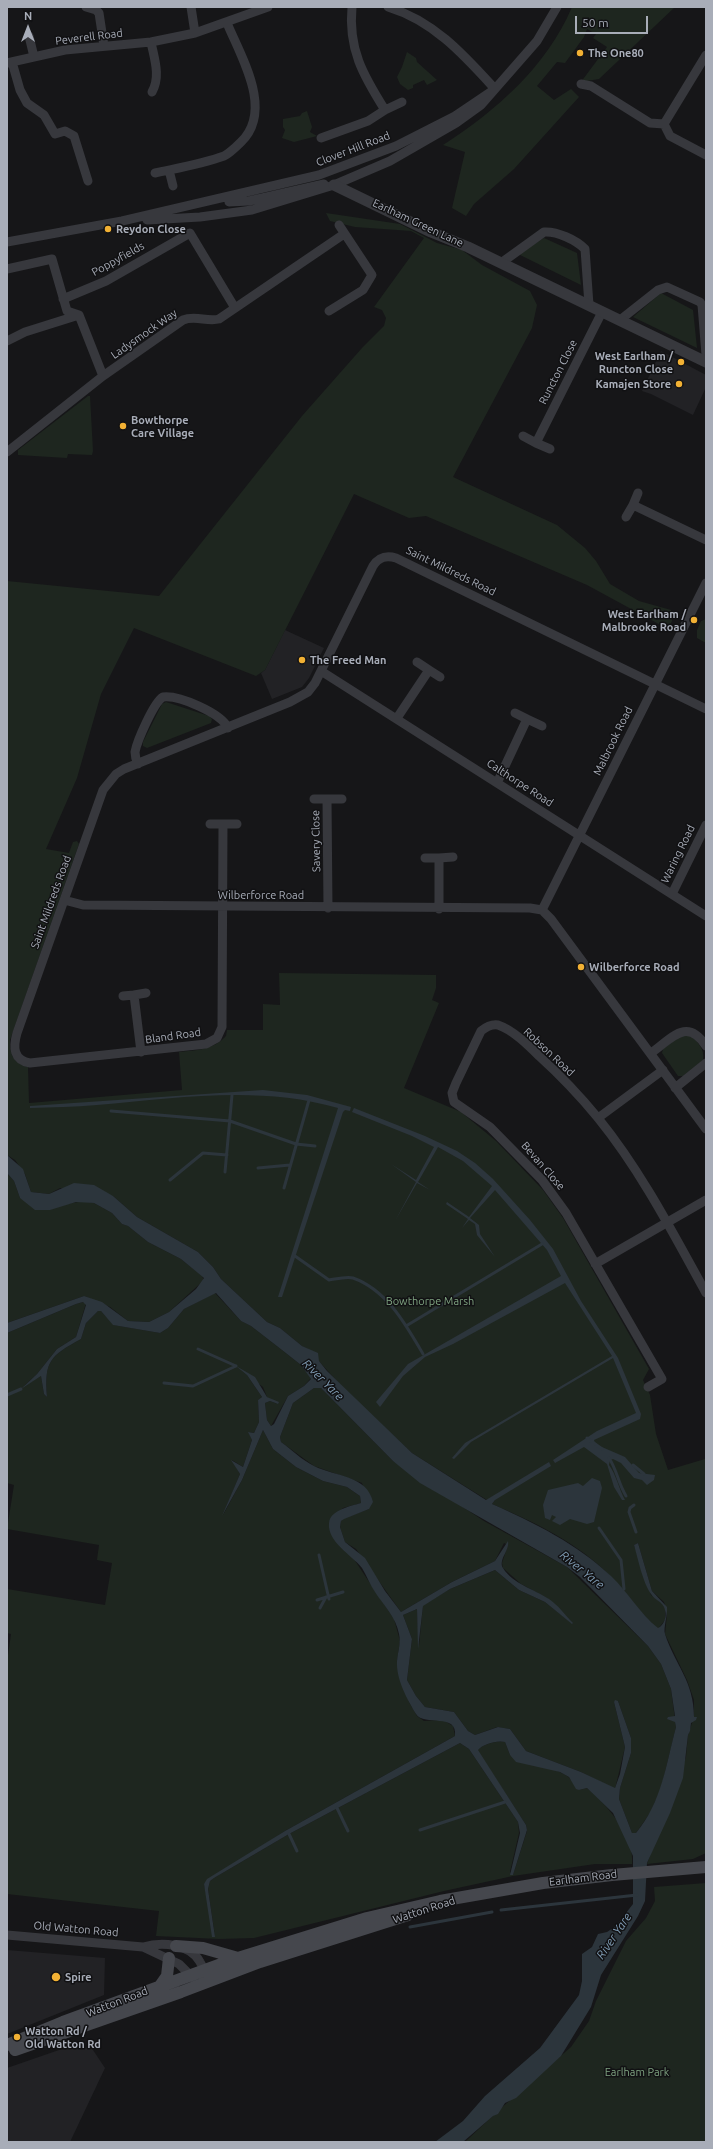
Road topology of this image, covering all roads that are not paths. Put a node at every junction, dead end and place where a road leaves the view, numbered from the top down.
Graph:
1 (86, 7) edge
2 (191, 7) edge
3 (268, 7) edge
4 (352, 7) edge
5 (388, 7) edge
6 (557, 7) edge
7 (412, 11) edge
8 (227, 23) junction
9 (196, 33) junction
10 (29, 36) dead end
11 (151, 42) junction
12 (104, 46) junction
13 (706, 55) edge
14 (34, 57) junction
15 (10, 63) edge
16 (580, 84) dead end
17 (495, 89) junction
18 (152, 92) dead end
19 (402, 102) dead end
20 (385, 110) junction
21 (664, 124) junction
22 (321, 138) dead end
23 (706, 155) edge
24 (169, 170) junction
25 (95, 172) dead end
26 (155, 173) dead end
27 (334, 185) junction
28 (173, 186) dead end
29 (207, 202) junction
30 (122, 222) junction
31 (339, 225) dead end
32 (344, 234) junction
33 (7, 242) edge
34 (502, 264) junction
35 (7, 269) edge
36 (63, 300) junction
37 (589, 305) junction
38 (235, 308) junction
39 (329, 311) dead end
40 (602, 312) junction
41 (79, 315) junction
42 (620, 320) junction
43 (7, 341) edge
44 (706, 358) edge
45 (103, 376) junction
46 (523, 436) dead end
47 (536, 443) junction
48 (550, 449) dead end
49 (7, 452) edge
50 (638, 493) dead end
51 (632, 505) junction
52 (626, 517) dead end
53 (706, 540) edge
54 (706, 583) edge
55 (417, 662) dead end
56 (429, 670) junction
57 (321, 671) junction
58 (440, 677) dead end
59 (655, 684) junction
60 (706, 709) edge
61 (515, 713) dead end
62 (397, 718) junction
63 (527, 719) junction
64 (542, 726) dead end
65 (228, 728) junction
66 (138, 764) junction
67 (497, 783) junction
68 (314, 799) dead end
69 (327, 799) junction
70 (342, 799) dead end
71 (210, 824) dead end
72 (223, 824) junction
73 (237, 824) dead end
74 (706, 825) edge
75 (580, 836) junction
76 (425, 858) dead end
77 (439, 858) junction
78 (453, 858) dead end
79 (672, 894) junction
80 (64, 900) junction
81 (223, 907) junction
82 (328, 908) junction
83 (439, 909) junction
84 (542, 910) junction
85 (706, 916) edge
86 (146, 993) dead end
87 (134, 995) junction
88 (123, 996) dead end
89 (706, 1046) edge
90 (141, 1052) junction
91 (651, 1053) junction
92 (24, 1062) joint
93 (706, 1063) edge
94 (663, 1070) junction
95 (675, 1088) junction
96 (454, 1102) joint
97 (598, 1118) junction
98 (706, 1129) edge
99 (706, 1200) edge
100 (667, 1222) junction
101 (595, 1264) junction
102 (706, 1293) edge
103 (648, 1387) dead end
104 (706, 1868) edge
105 (461, 1899) junction
106 (7, 1935) edge
107 (176, 1946) junction
108 (143, 1947) junction
109 (169, 1958) junction
110 (238, 1958) junction
111 (204, 1970) junction
112 (221, 1976) junction
113 (194, 1978) junction
114 (160, 1986) junction
115 (181, 1992) junction
116 (7, 2045) edge
117 (7, 2053) edge

1 - 12 street
2 - 9 street
3 - 8 street, Peverell Road
4 - 20 street
5 - 7 street
6 - 17 street, Clover Hill Road
7 - 17 street
8 - 9 street, Peverell Road
8 - 24 street
9 - 11 street, Peverell Road
10 - 14 street
11 - 12 street, Peverell Road
11 - 18 street
12 - 14 street, Peverell Road
13 - 21 street
14 - 15 street, Peverell Road
15 - 25 street
16 - 21 street
17 - 27 street, Clover Hill Road
17 - 29 street, Clover Hill Road
19 - 20 street
20 - 22 street
21 - 23 street
24 - 26 street
24 - 28 street
27 - 29 street, Clover Hill Road
27 - 30 street, Clover Hill Road
27 - 34 street, Earlham Green Lane
29 - 30 street, Clover Hill Road
30 - 33 street, Clover Hill Road
31 - 32 street
32 - 38 street, Ladysmock Way
32 - 39 street
34 - 37 street, Earlham Green Lane
34 - 37 street
35 - 36 street
36 - 38 street, Poppyfields
36 - 41 street
37 - 40 street, Earlham Green Lane
38 - 45 street, Ladysmock Way
40 - 42 street, Earlham Green Lane
40 - 47 street, Runcton Close
41 - 43 street
41 - 45 street
42 - 44 street, Earlham Green Lane
42 - 44 street, Earlham Green Lane
45 - 49 street, Ladysmock Way
46 - 47 street
47 - 48 street
50 - 51 street
51 - 52 street
51 - 53 street
54 - 59 street, Malbrook Road
55 - 56 street
56 - 58 street
56 - 62 street
57 - 59 street, Saint Mildreds Road
57 - 62 street, Calthorpe Road
57 - 65 street, Saint Mildreds Road
59 - 60 street, Saint Mildreds Road
59 - 75 street, Malbrook Road
61 - 63 street
62 - 67 street, Calthorpe Road
63 - 64 street
63 - 67 street
65 - 66 street, Saint Mildreds Road
65 - 66 street
66 - 80 street, Saint Mildreds Road
67 - 75 street, Calthorpe Road
68 - 69 street, Savery Close
69 - 70 street, Savery Close
69 - 82 street, Savery Close
71 - 72 street
72 - 73 street
72 - 81 street, Bland Road
74 - 79 street, Waring Road
75 - 79 street, Calthorpe Road
75 - 84 street, Malbrook Road
76 - 77 street
77 - 78 street
77 - 83 street
79 - 85 street, Calthorpe Road
80 - 81 street, Wilberforce Road
80 - 92 street, Saint Mildreds Road
81 - 82 street, Wilberforce Road
81 - 90 street, Bland Road
82 - 83 street, Wilberforce Road
83 - 84 street, Wilberforce Road
84 - 91 street
86 - 87 street
87 - 88 street
87 - 90 street
89 - 91 street
90 - 92 street, Bland Road
91 - 94 street
93 - 95 street
94 - 95 street
94 - 97 street
95 - 98 street
96 - 97 street, Robson Road
96 - 101 street, Bevan Close
97 - 100 street, Robson Road
99 - 100 street
100 - 101 street
100 - 102 street, Robson Road
101 - 103 street, Bevan Close
104 - 105 main road, Earlham Road
105 - 110 main road, Watton Road
105 - 112 main road, Watton Road
106 - 108 street, Old Watton Road
107 - 108 street, Old Watton Road
107 - 110 main road
107 - 111 street, Old Watton Road
108 - 109 street, Old Watton Road
109 - 113 street, Old Watton Road
109 - 114 main road
110 - 111 main road, Watton Road
111 - 113 main road, Watton Road
112 - 113 street
112 - 115 main road, Watton Road
113 - 114 main road, Watton Road
113 - 115 street
114 - 116 main road, Watton Road
115 - 117 main road, Watton Road

